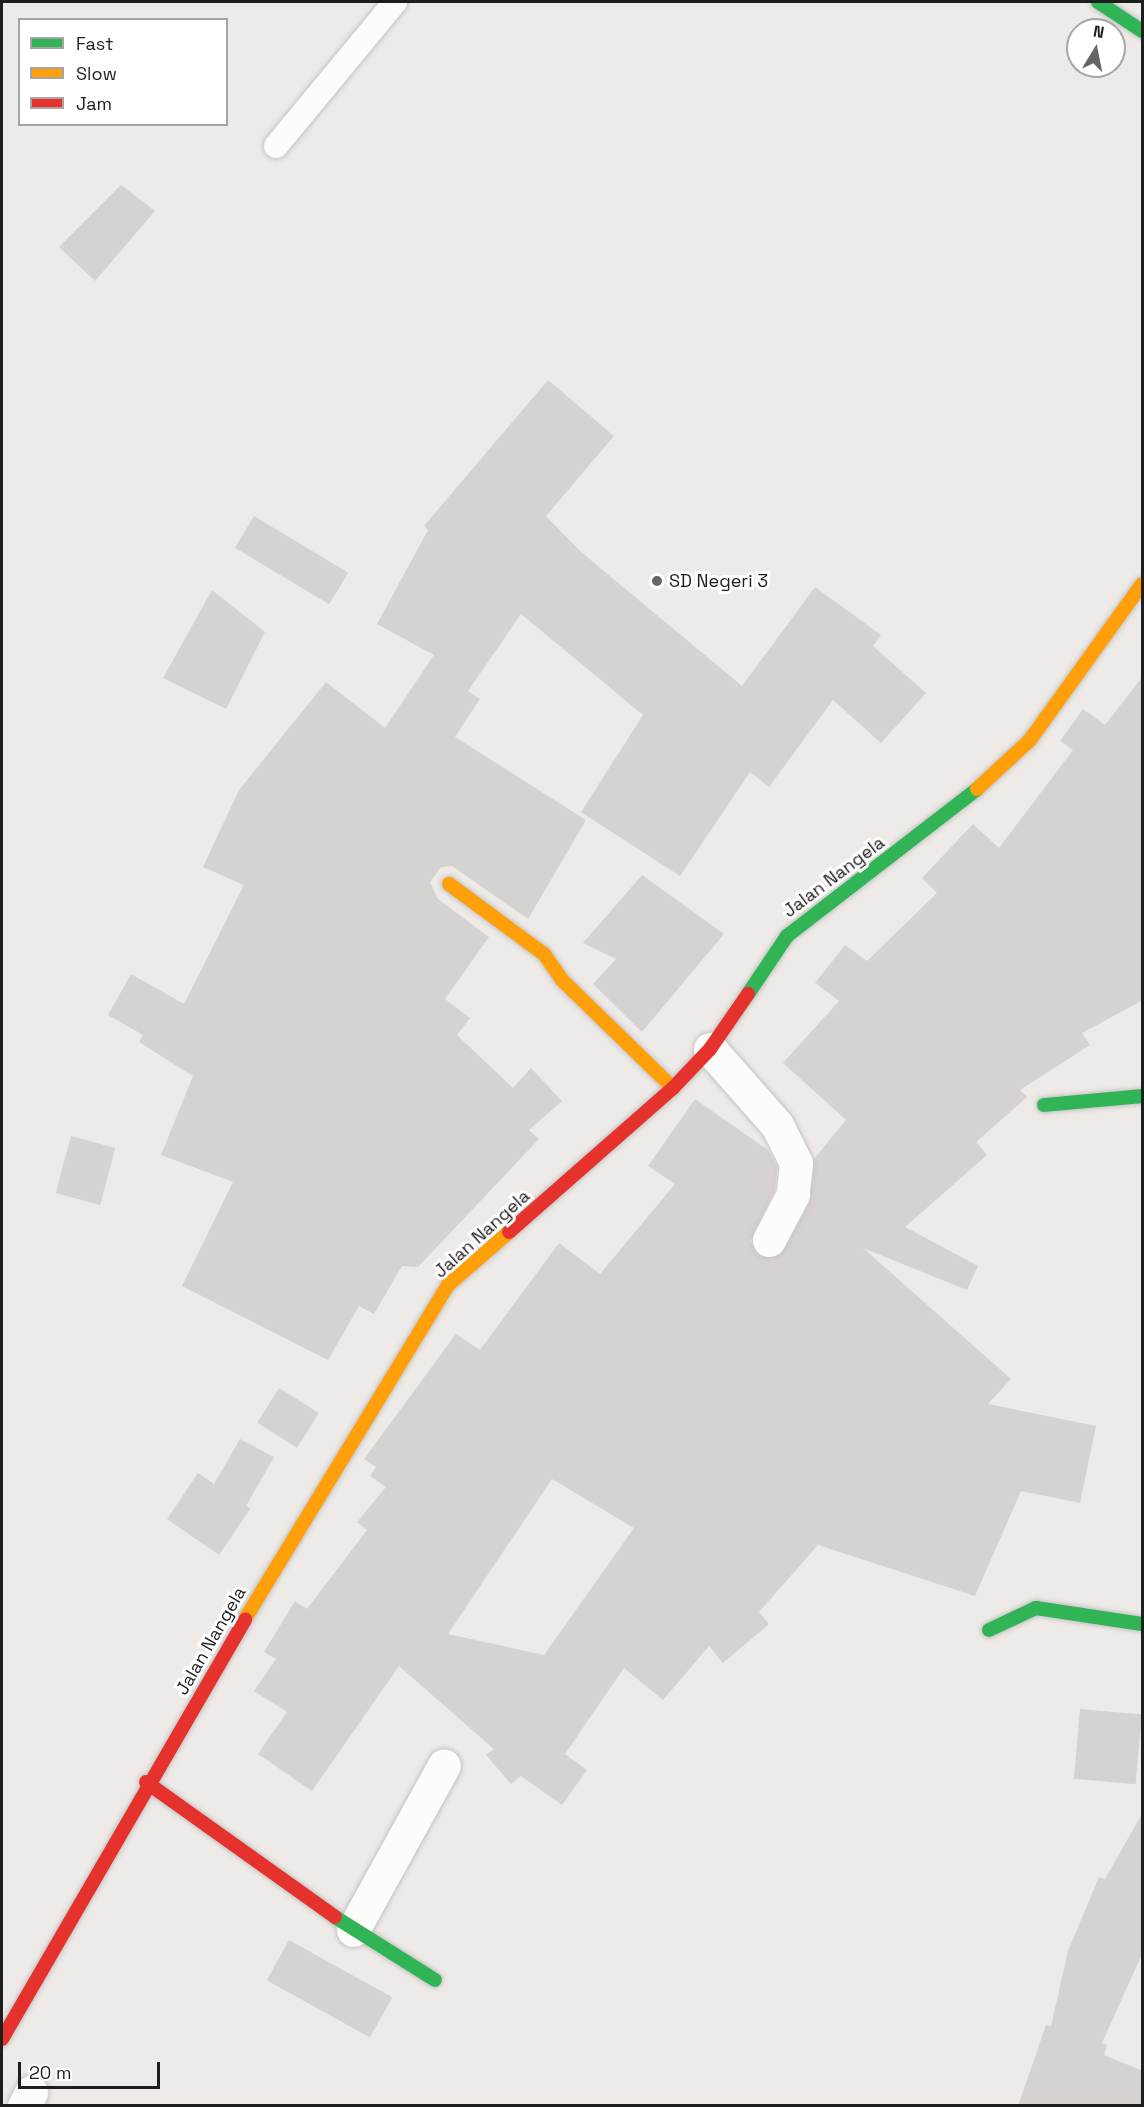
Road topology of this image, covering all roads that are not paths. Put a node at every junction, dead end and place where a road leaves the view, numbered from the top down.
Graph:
1 (395, 2) edge
2 (1098, 2) edge
3 (1143, 31) edge
4 (276, 146) dead end
5 (1143, 584) edge
6 (449, 884) dead end
7 (710, 1049) junction
8 (673, 1088) junction
9 (1143, 1096) edge
10 (1044, 1105) dead end
11 (769, 1240) dead end
12 (1143, 1624) edge
13 (988, 1630) dead end
14 (444, 1765) dead end
15 (146, 1782) junction
16 (353, 1930) junction
17 (435, 1980) dead end
18 (2, 2039) edge

1 - 4 lane
2 - 3 main road
5 - 7 main road, Jalan Nangela
6 - 8 main road
7 - 8 main road, Jalan Nangela
7 - 11 street
8 - 15 main road, Jalan Nangela
9 - 10 main road
12 - 13 main road
14 - 16 street
15 - 16 main road
15 - 18 main road, Jalan Nangela
16 - 17 main road

